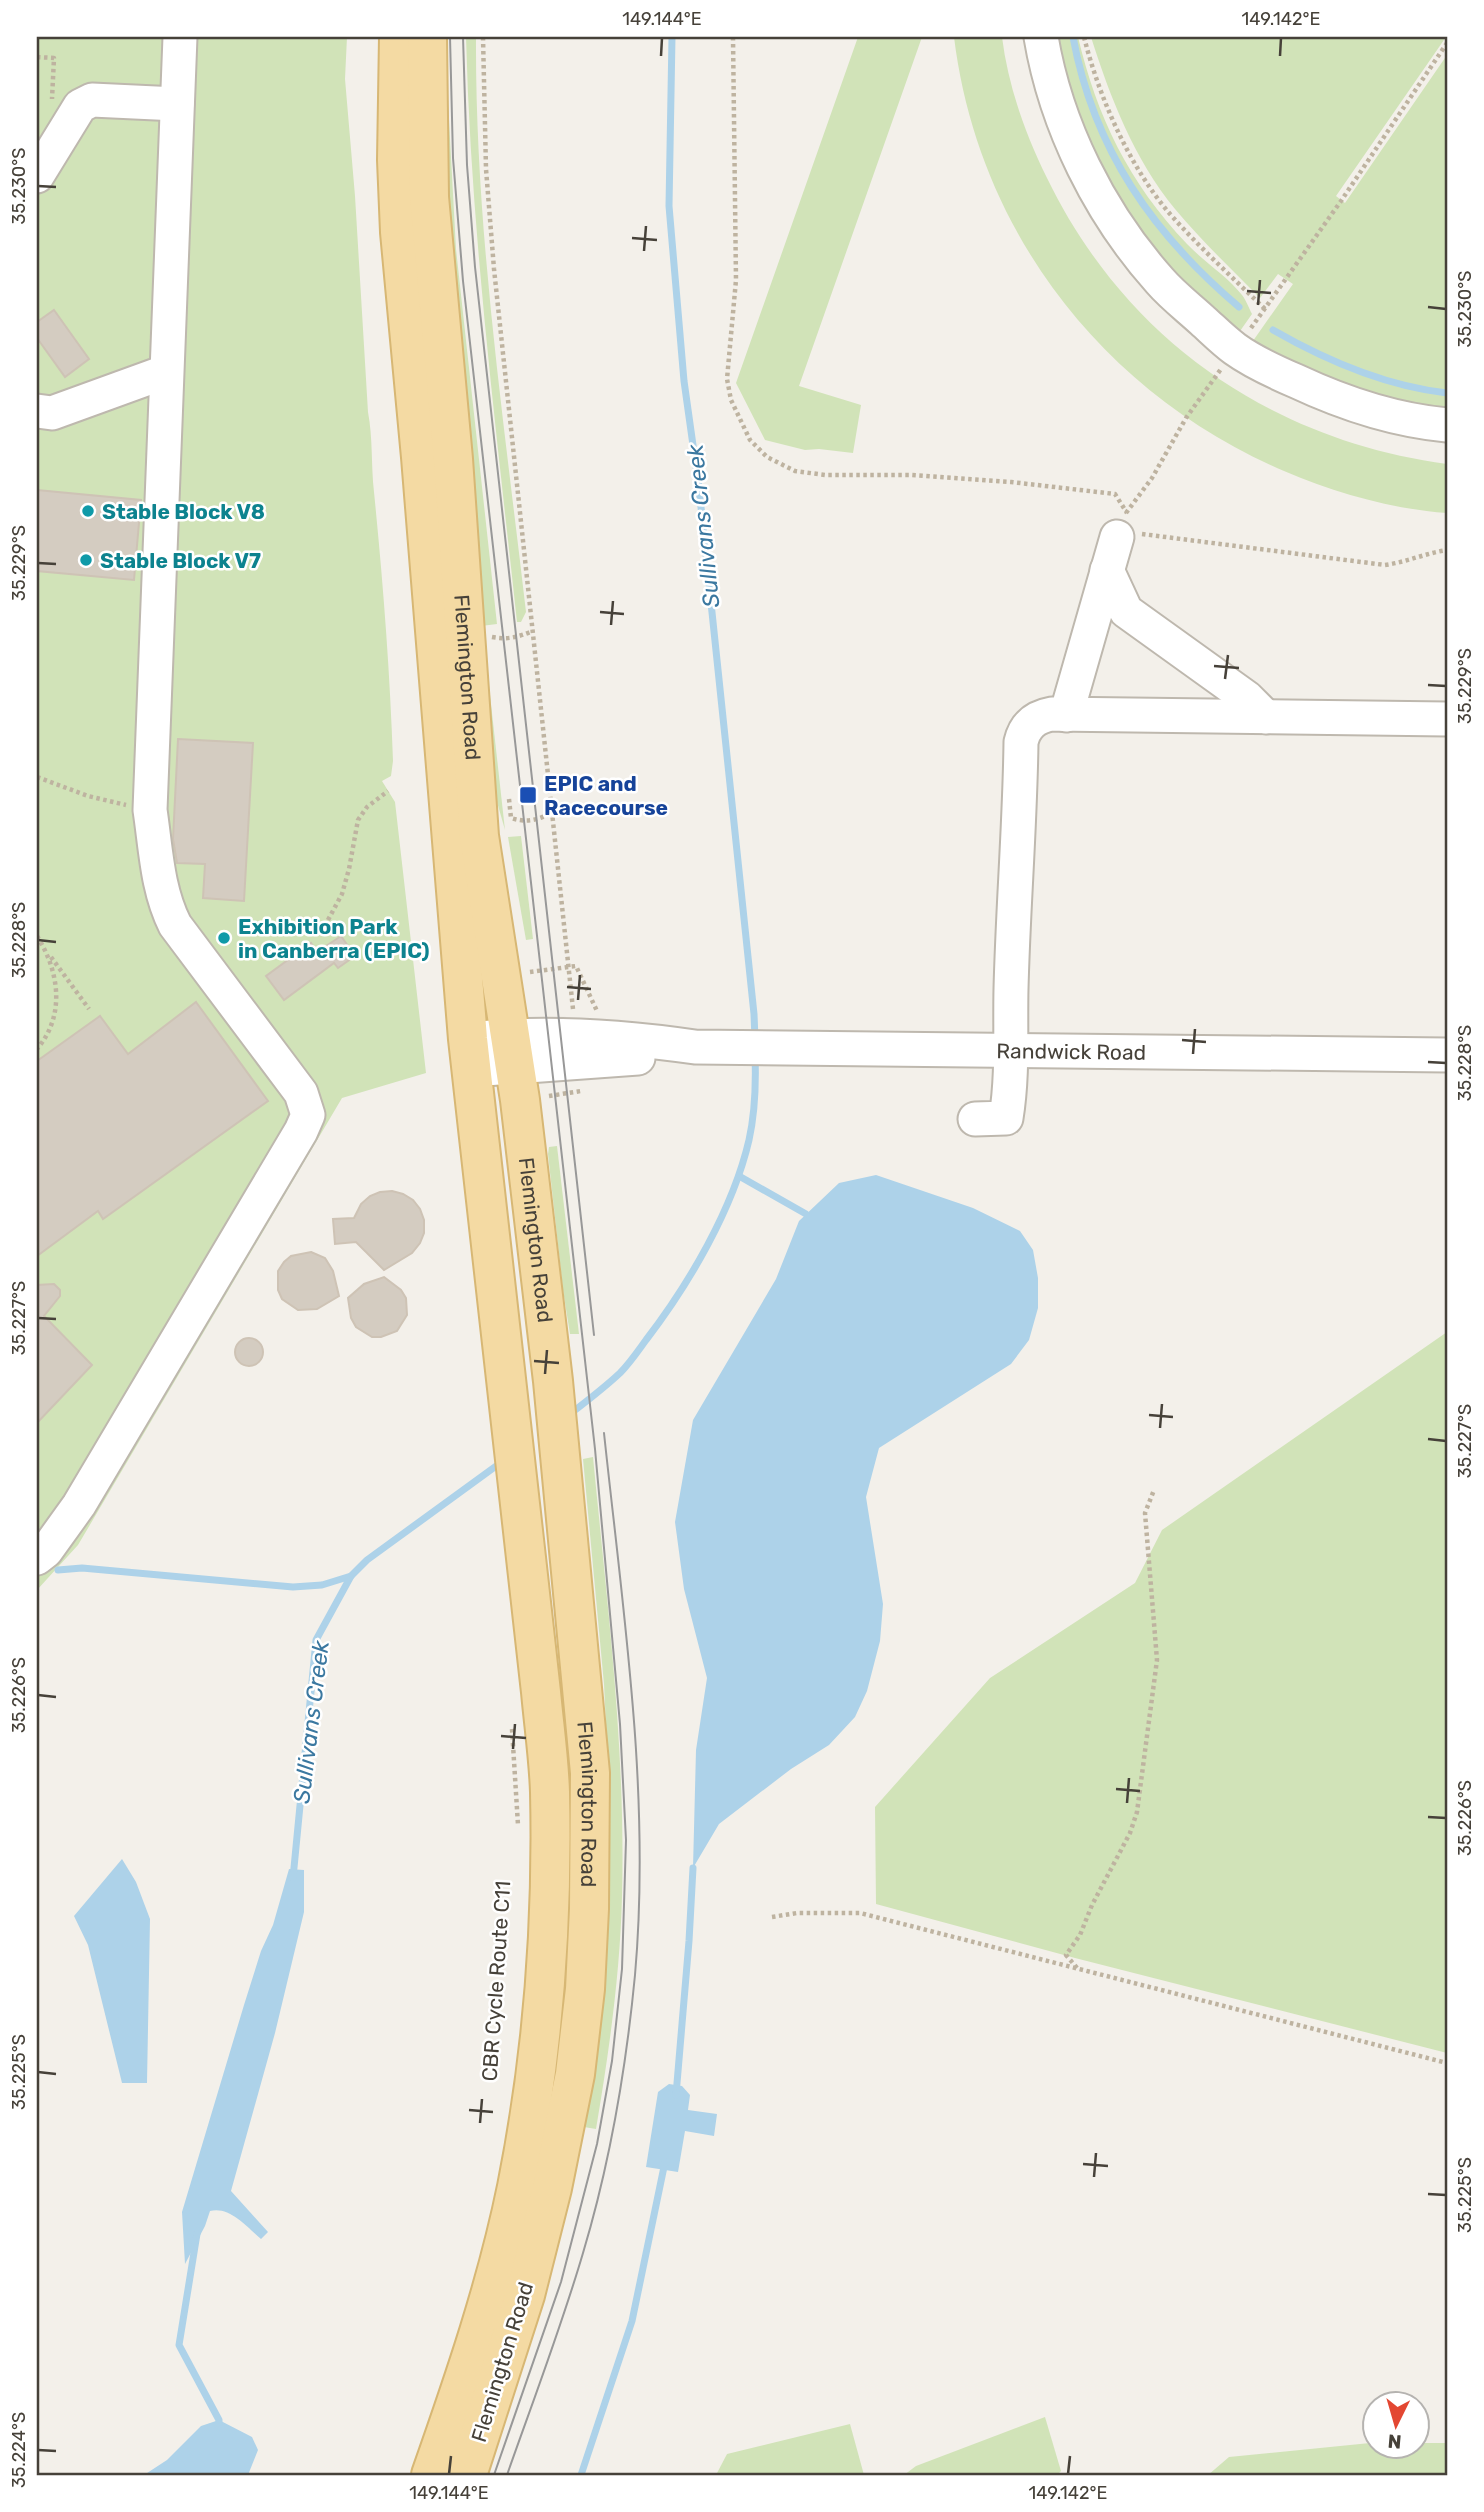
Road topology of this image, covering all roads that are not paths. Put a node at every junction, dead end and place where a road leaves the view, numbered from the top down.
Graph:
1 (180, 37) edge
2 (399, 37) edge
3 (427, 37) edge
4 (1041, 37) edge
5 (177, 104) junction
6 (37, 176) edge
7 (165, 372) junction
8 (37, 411) edge
9 (1447, 425) edge
10 (437, 458) junction
11 (1130, 526) road end
12 (1107, 570) junction
13 (1066, 715) junction
14 (1266, 717) junction
15 (1447, 719) edge
16 (1012, 1051) junction
17 (470, 1055) junction
18 (1447, 1055) edge
19 (515, 1067) junction
20 (975, 1119) dead end
21 (37, 1558) edge
22 (431, 2475) edge
23 (467, 2475) edge

1 - 5 street
2 - 10 main road, Flemington Road
3 - 10 main road, Flemington Road
4 - 9 street
5 - 6 street
5 - 7 street
7 - 8 street
7 - 21 street
10 - 17 main road, Flemington Road
10 - 19 main road, Flemington Road
11 - 12 street
12 - 13 street
12 - 14 street
13 - 14 street
13 - 16 street
14 - 15 street
16 - 18 street, Randwick Road
16 - 19 street, Randwick Road
16 - 20 street
17 - 19 street, Randwick Road
17 - 22 main road, Flemington Road
19 - 23 main road, Flemington Road

